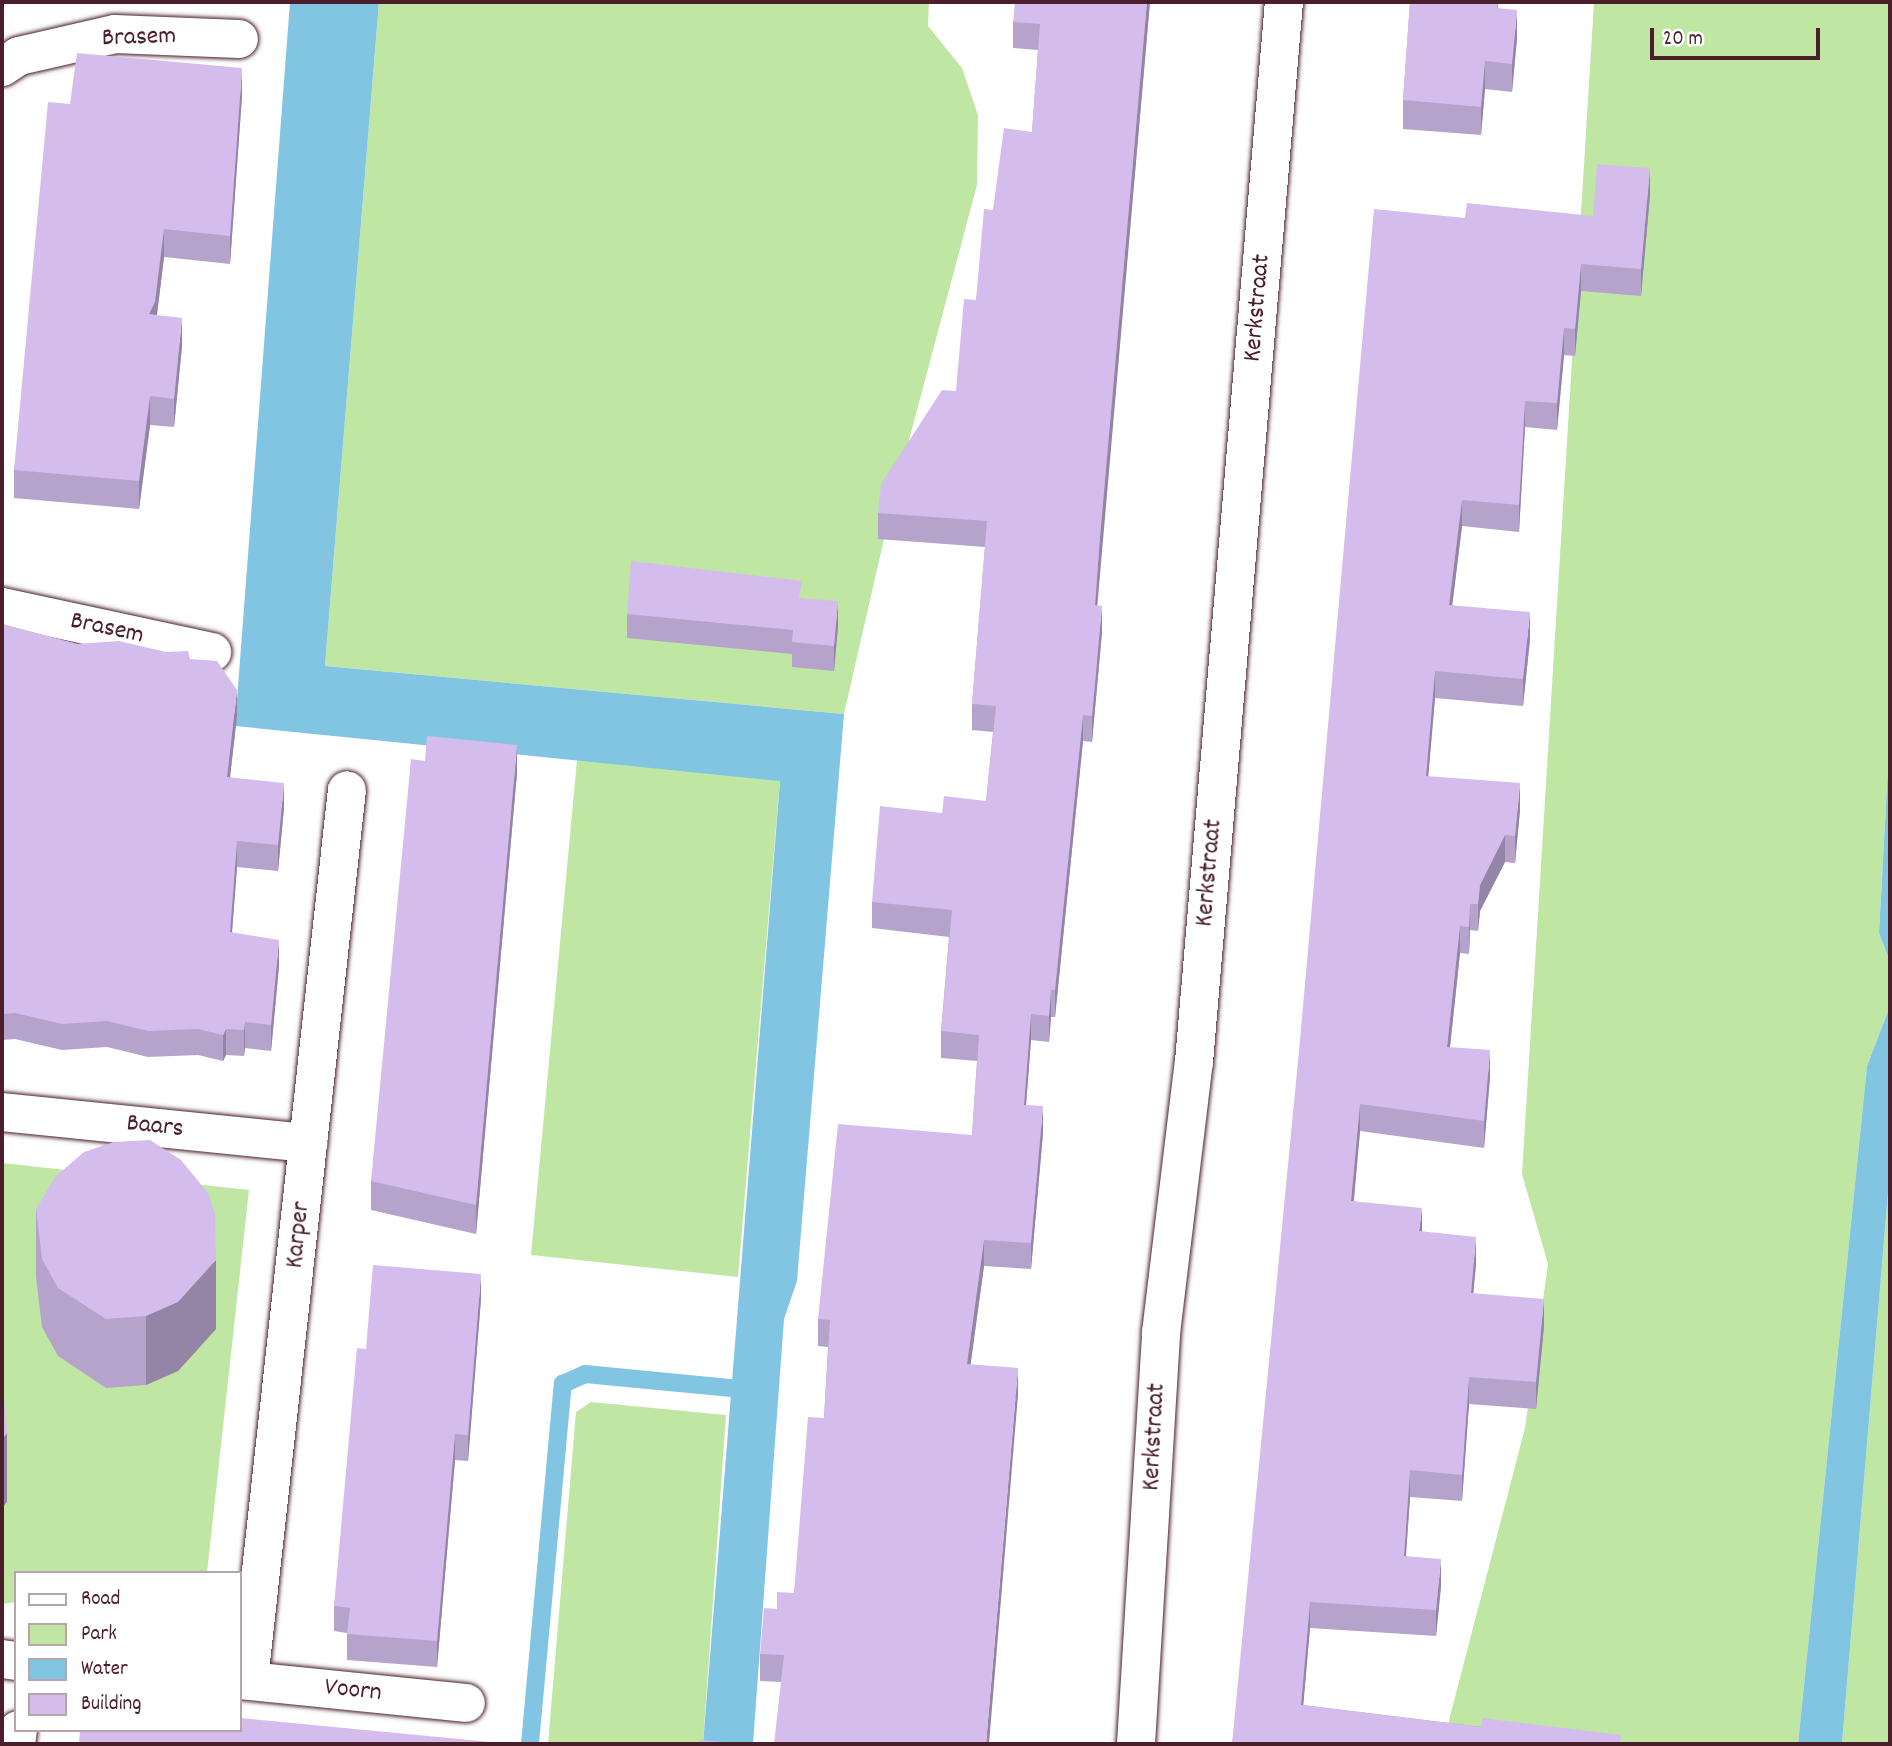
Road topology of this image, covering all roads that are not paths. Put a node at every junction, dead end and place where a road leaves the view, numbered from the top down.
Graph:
1 (1284, 2) edge
2 (239, 39) dead end
3 (2, 67) edge
4 (2, 607) edge
5 (212, 652) dead end
6 (347, 790) dead end
7 (2, 1112) edge
8 (308, 1143) junction
9 (244, 1680) edge
10 (466, 1703) dead end
11 (1136, 1744) edge

1 - 11 street, Kerkstraat
2 - 3 street, Brasem
4 - 5 street, Brasem
6 - 8 street, Karper
7 - 8 street, Baars
8 - 9 street, Karper
9 - 10 street, Voorn

